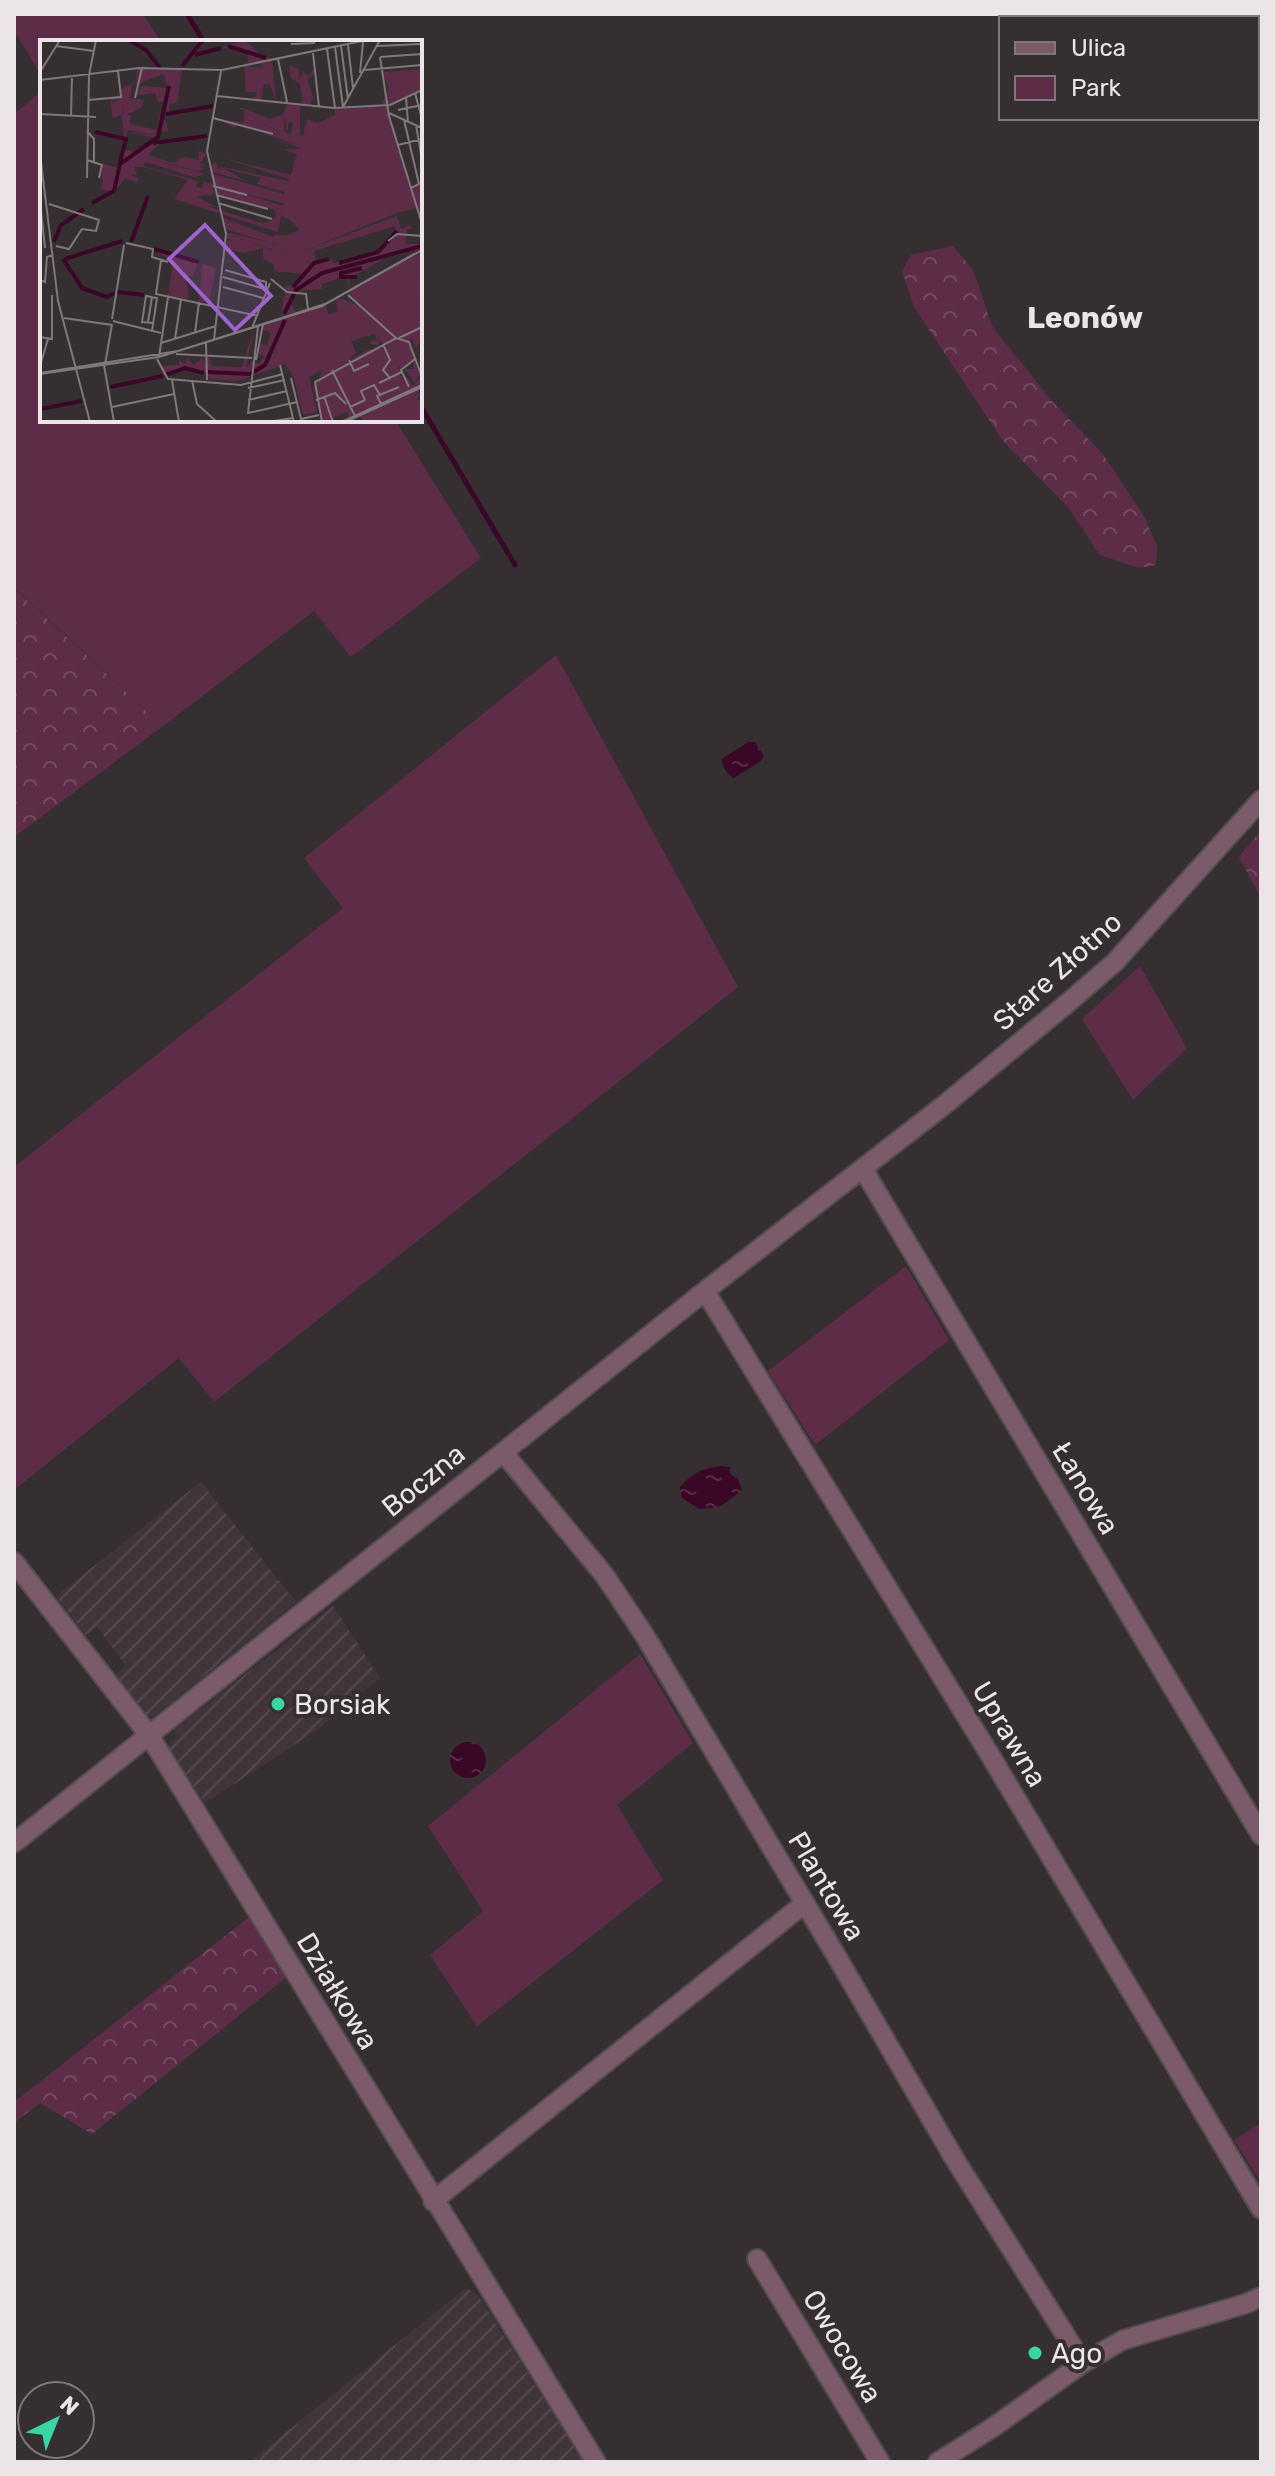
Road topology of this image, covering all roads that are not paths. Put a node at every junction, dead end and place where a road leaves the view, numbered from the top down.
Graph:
1 (1261, 800) edge
2 (866, 1166) junction
3 (705, 1291) junction
4 (503, 1452) junction
5 (14, 1562) edge
6 (149, 1735) junction
7 (1261, 1835) edge
8 (14, 1843) edge
9 (805, 1903) junction
10 (433, 2201) junction
11 (1261, 2209) edge
12 (757, 2259) dead end
13 (1261, 2297) edge
14 (1083, 2363) junction
15 (596, 2462) edge
16 (880, 2462) edge
17 (938, 2462) edge

1 - 2 street, Stare Złotno
2 - 3 street, Boczna
2 - 7 street, Łanowa
3 - 4 street, Boczna
3 - 11 street, Uprawna
4 - 6 street, Boczna
4 - 9 street, Plantowa
5 - 6 street, Działkowa
6 - 8 street, Boczna
6 - 10 street, Działkowa
9 - 10 street
9 - 14 street, Plantowa
10 - 15 street, Działkowa
12 - 16 street, Owocowa
13 - 14 street
14 - 17 street

